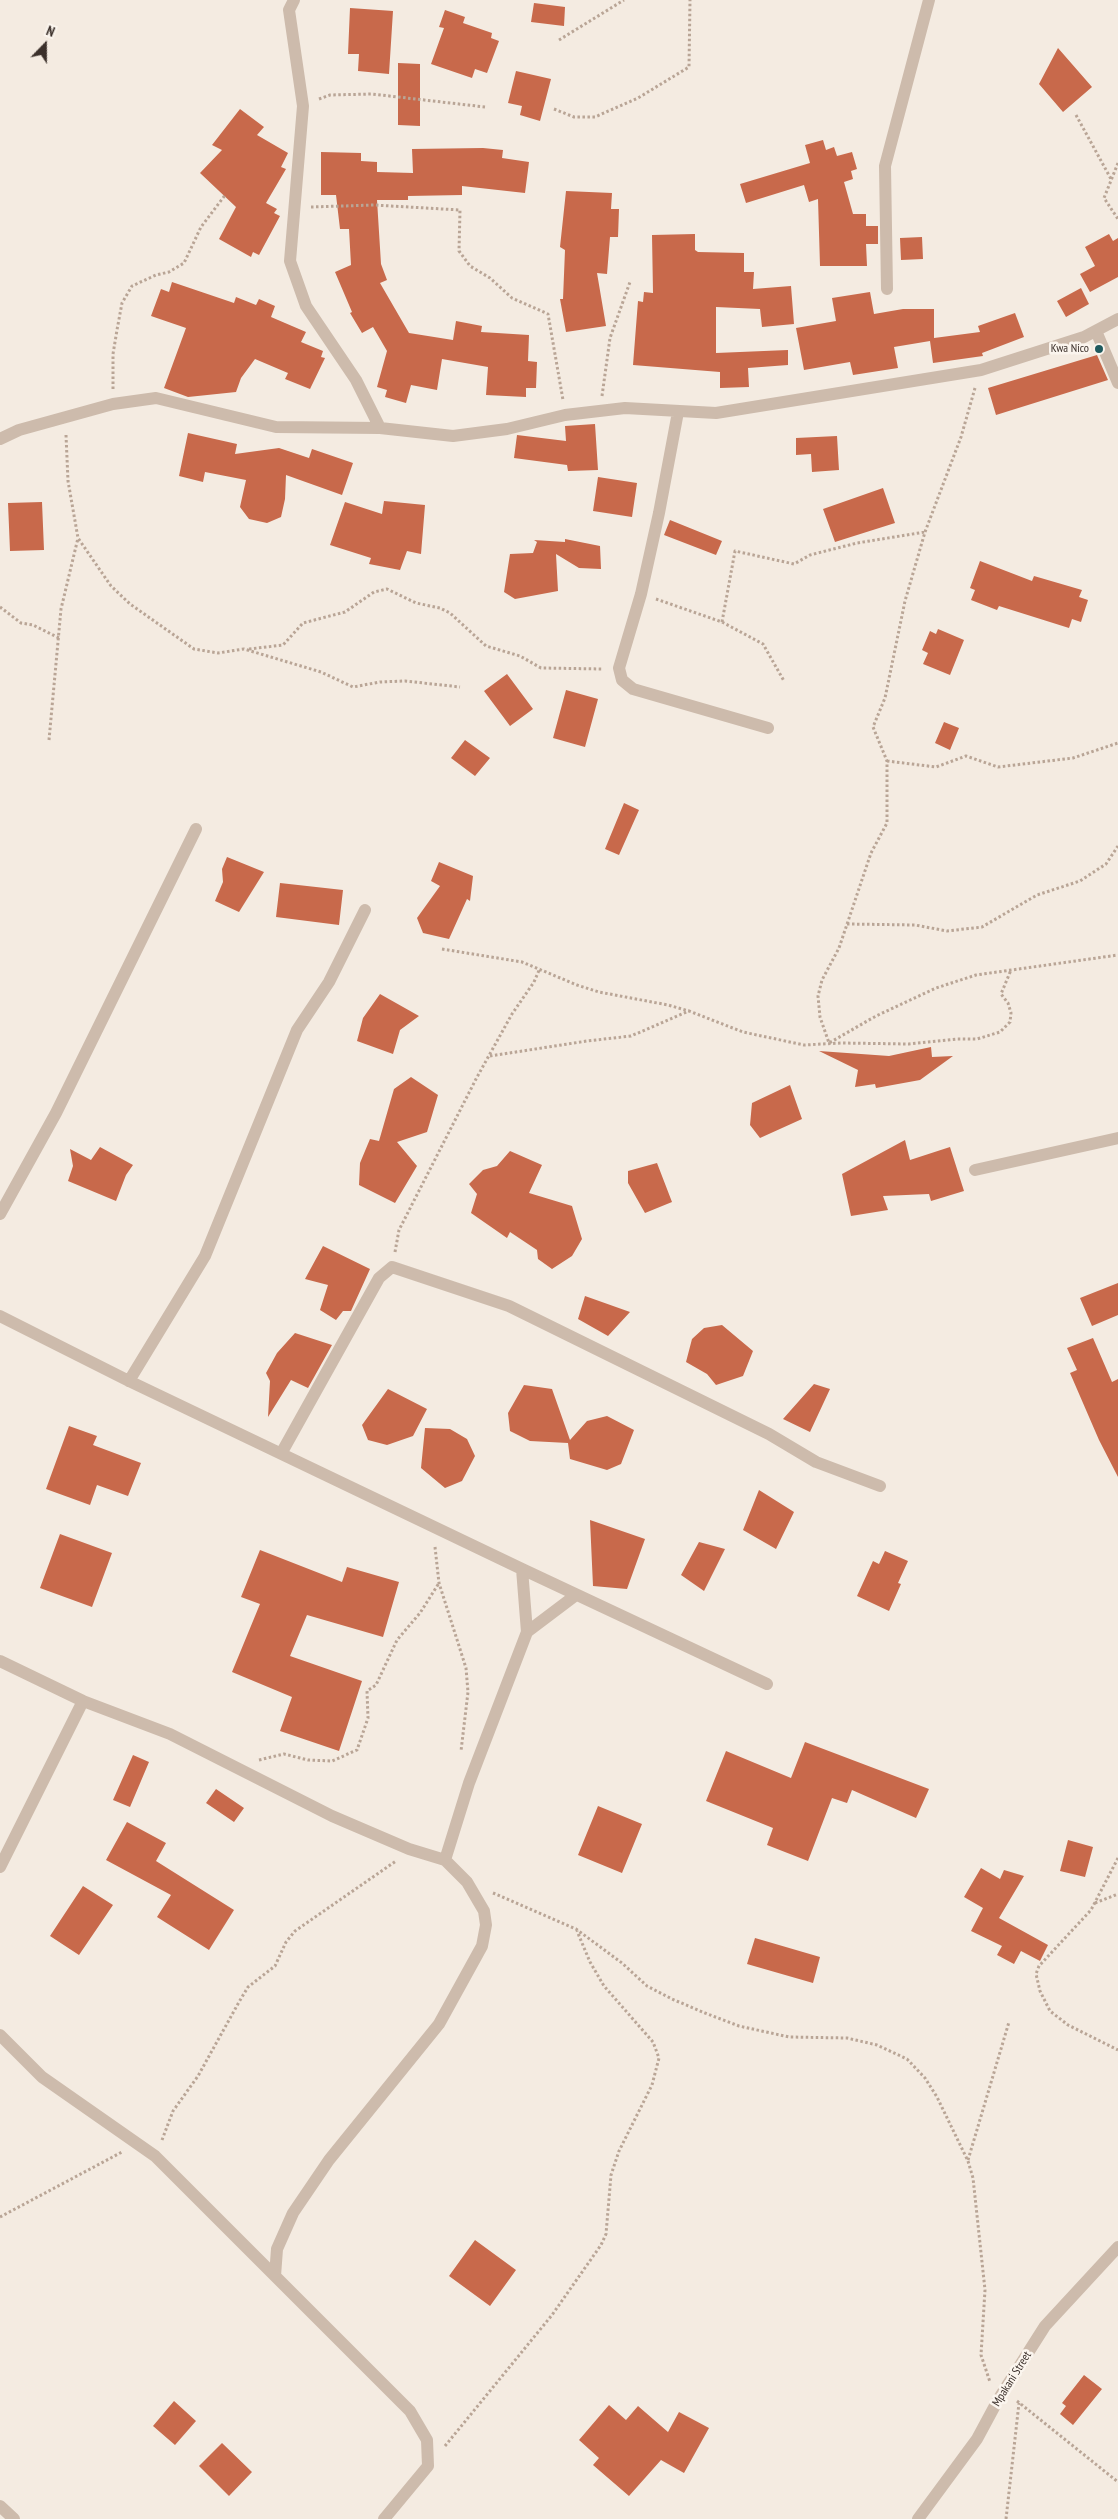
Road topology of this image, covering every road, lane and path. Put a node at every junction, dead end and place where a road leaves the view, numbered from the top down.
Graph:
1 (294, 0) edge
2 (624, 0) edge
3 (690, 0) edge
4 (929, 0) edge
5 (559, 40) dead end
6 (303, 106) junction
7 (485, 108) dead end
8 (554, 109) dead end
9 (1076, 115) dead end
10 (1118, 163) edge
11 (1111, 179) junction
12 (226, 194) dead end
13 (296, 207) junction
14 (1118, 219) edge
15 (630, 282) dead end
16 (887, 289) dead end
17 (1118, 319) edge
18 (1096, 331) junction
19 (981, 370) junction
20 (1118, 383) edge
21 (113, 404) junction
22 (599, 411) junction
23 (678, 412) junction
24 (565, 415) junction
25 (66, 417) junction
26 (380, 428) junction
27 (0, 439) edge
28 (925, 532) junction
29 (78, 538) junction
30 (641, 594) junction
31 (0, 607) edge
32 (722, 622) junction
33 (59, 638) junction
34 (244, 649) junction
35 (619, 668) junction
36 (784, 681) dead end
37 (460, 687) dead end
38 (768, 728) dead end
39 (49, 740) dead end
40 (1118, 743) edge
41 (887, 760) junction
42 (196, 829) dead end
43 (1118, 846) edge
44 (365, 910) dead end
45 (847, 924) junction
46 (442, 949) dead end
47 (1118, 955) edge
48 (540, 968) junction
49 (1011, 970) junction
50 (689, 1011) junction
51 (829, 1043) junction
52 (490, 1056) junction
53 (1118, 1138) edge
54 (975, 1170) dead end
55 (0, 1214) edge
56 (392, 1267) junction
57 (0, 1316) edge
58 (129, 1381) junction
59 (282, 1452) junction
60 (880, 1486) dead end
61 (433, 1526) junction
62 (522, 1569) junction
63 (439, 1583) junction
64 (576, 1595) junction
65 (527, 1632) junction
66 (0, 1661) edge
67 (767, 1684) dead end
68 (83, 1701) junction
69 (461, 1752) dead end
70 (232, 1765) junction
71 (409, 1849) junction
72 (1118, 1858) edge
73 (445, 1860) junction
74 (0, 1867) edge
75 (468, 1882) junction
76 (1118, 1894) edge
77 (1094, 1903) junction
78 (576, 1929) junction
79 (1009, 2022) dead end
80 (0, 2035) edge
81 (1118, 2050) edge
82 (138, 2144) junction
83 (155, 2156) junction
84 (968, 2161) junction
85 (0, 2217) edge
86 (1118, 2247) edge
87 (275, 2276) junction
88 (1002, 2396) junction
89 (1019, 2402) junction
90 (428, 2466) junction
91 (1118, 2482) edge
92 (0, 2506) edge
93 (14, 2519) edge
94 (384, 2519) edge
95 (918, 2519) edge
96 (1006, 2519) edge

1 - 6 street
2 - 5 path
3 - 8 path
4 - 16 street
6 - 7 path
6 - 13 street
9 - 11 path
10 - 11 path
11 - 14 path
12 - 21 path
13 - 24 path
13 - 26 street
15 - 22 path
17 - 18 street
18 - 19 street
18 - 20 street
19 - 23 street
19 - 28 path
21 - 25 street
21 - 26 street
22 - 23 street
22 - 24 street
23 - 30 street
24 - 26 street
25 - 27 street
25 - 29 path
28 - 32 path
28 - 41 path
29 - 33 path
29 - 34 path
30 - 32 path
30 - 35 street
31 - 33 path
32 - 36 path
33 - 39 path
34 - 35 path
34 - 37 path
35 - 38 street
40 - 41 path
41 - 45 path
42 - 55 street
43 - 45 path
44 - 58 street
45 - 51 path
46 - 48 path
47 - 49 path
48 - 50 path
48 - 52 path
49 - 51 path
49 - 51 path
50 - 51 path
50 - 52 path
52 - 56 path
53 - 54 street
56 - 59 street
56 - 60 street
57 - 58 street
58 - 59 street
59 - 61 street
61 - 62 street
61 - 63 path
62 - 64 street
62 - 65 street
63 - 69 path
63 - 70 path
64 - 65 street
64 - 67 street
65 - 73 street
66 - 68 street
68 - 70 street
68 - 74 street
70 - 71 street
71 - 73 street
71 - 83 path
72 - 77 path
73 - 75 street
75 - 78 path
75 - 87 street
76 - 77 path
77 - 81 path
78 - 84 path
78 - 90 path
79 - 84 path
80 - 82 street
82 - 83 street
82 - 85 path
83 - 87 street
84 - 88 path
86 - 88 street, Mpakani Street
87 - 90 street
88 - 89 path
88 - 95 street, Mpakani Street
89 - 91 path
89 - 96 path
90 - 94 street
92 - 93 street

